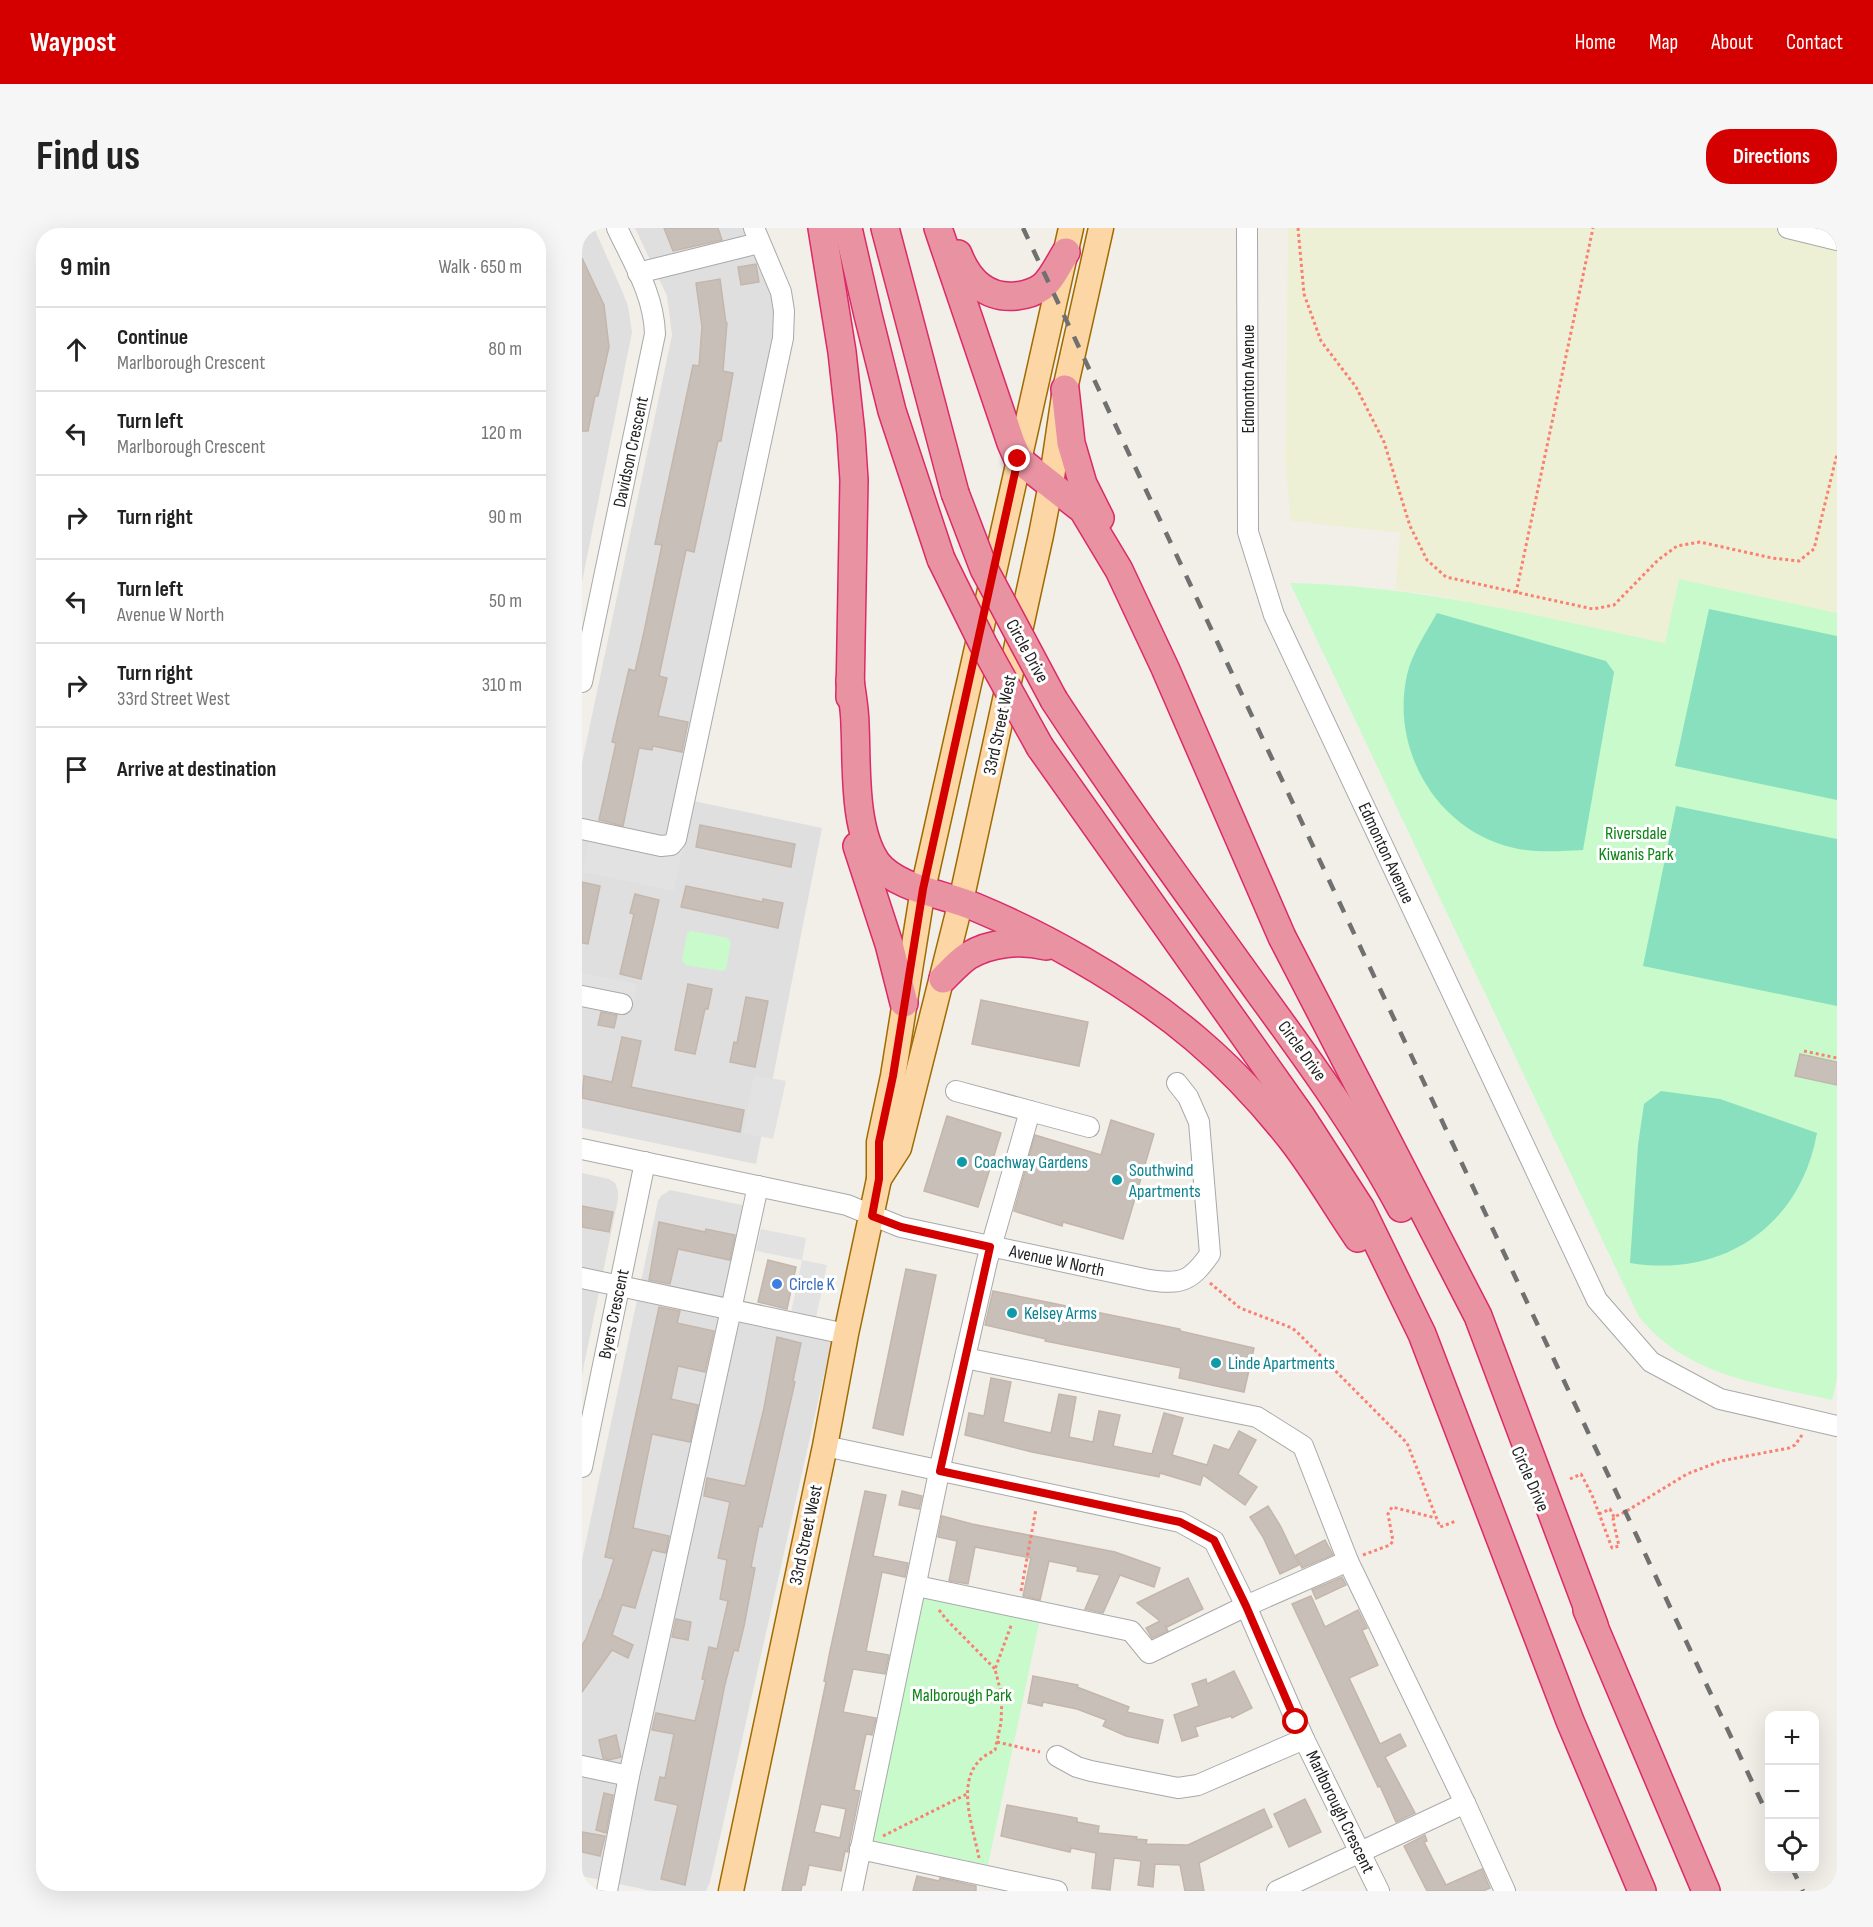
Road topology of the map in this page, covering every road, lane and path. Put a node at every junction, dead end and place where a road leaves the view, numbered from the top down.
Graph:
1 (617, 228) edge
2 (822, 228) edge
3 (848, 228) edge
4 (885, 228) edge
5 (939, 228) edge
6 (948, 228) edge
7 (1101, 228) edge
8 (1247, 228) edge
9 (1298, 228) edge
10 (1593, 228) edge
11 (1788, 228) edge
12 (756, 236) edge
13 (1068, 240) edge
14 (1837, 240) edge
15 (638, 273) junction
16 (1065, 389) junction
17 (1837, 454) edge
18 (1018, 459) junction
19 (1051, 484) junction
20 (1119, 570) junction
21 (1516, 593) junction
22 (850, 680) junction
23 (582, 682) edge
24 (582, 829) edge
25 (923, 889) junction
26 (961, 902) junction
27 (1079, 958) junction
28 (943, 979) junction
29 (582, 996) edge
30 (904, 1003) junction
31 (622, 1004) dead end
32 (1804, 1051) dead end
33 (1837, 1058) edge
34 (1177, 1083) dead end
35 (956, 1091) dead end
36 (1030, 1111) junction
37 (1089, 1127) dead end
38 (582, 1149) edge
39 (645, 1162) junction
40 (879, 1179) junction
41 (758, 1186) junction
42 (872, 1216) junction
43 (990, 1247) junction
44 (1196, 1273) junction
45 (582, 1278) edge
46 (620, 1286) junction
47 (731, 1310) junction
48 (846, 1334) junction
49 (1422, 1334) junction
50 (965, 1358) junction
51 (1808, 1420) junction
52 (1837, 1426) edge
53 (825, 1446) junction
54 (582, 1467) edge
55 (940, 1471) junction
56 (1570, 1479) dead end
57 (1036, 1510) dead end
58 (1599, 1514) junction
59 (1614, 1517) junction
60 (1436, 1518) junction
61 (1456, 1521) dead end
62 (1348, 1561) junction
63 (921, 1587) junction
64 (1246, 1606) junction
65 (1018, 1607) junction
66 (1594, 1625) junction
67 (995, 1669) junction
68 (1304, 1739) junction
69 (997, 1742) junction
70 (1028, 1750) dead end
71 (1057, 1756) dead end
72 (582, 1766) edge
73 (629, 1776) junction
74 (967, 1794) junction
75 (1466, 1803) junction
76 (863, 1850) junction
77 (1360, 1851) junction
78 (982, 1875) junction
79 (607, 1891) edge
80 (731, 1891) edge
81 (852, 1891) edge
82 (1057, 1891) edge
83 (1277, 1891) edge
84 (1379, 1891) edge
85 (1505, 1891) edge
86 (1642, 1891) edge
87 (1706, 1891) edge

1 - 15 street, Davidson Crescent
2 - 22 highway
3 - 49 highway, Circle Drive, bridge
4 - 66 highway, Circle Drive, bridge
5 - 18 highway
6 - 13 highway
7 - 16 main road, 33rd Street West
8 - 51 street, Edmonton Avenue
9 - 21 path
10 - 21 path
11 - 14 street
12 - 15 street
12 - 24 street
13 - 18 main road, 33rd Street West
15 - 23 street, Davidson Crescent
16 - 19 main road, 33rd Street West
16 - 20 highway
17 - 21 path
18 - 19 highway
18 - 25 main road, 33rd Street West
19 - 20 highway
19 - 26 main road, 33rd Street West
20 - 66 highway
22 - 25 highway
22 - 30 highway
25 - 26 highway
25 - 30 main road, 33rd Street West
26 - 27 highway
26 - 28 main road, 33rd Street West
27 - 28 highway
27 - 49 highway
28 - 40 main road, 33rd Street West
29 - 31 street
30 - 40 main road, 33rd Street West
32 - 33 path
34 - 44 street
35 - 36 street
36 - 37 street
36 - 43 street
38 - 39 street, Avenue W North
39 - 41 street, Avenue W North
39 - 46 street, Byers Crescent
40 - 42 main road, 33rd Street West
41 - 42 street, Avenue W North
41 - 47 street
42 - 43 street, Avenue W North
42 - 48 main road, 33rd Street West
43 - 44 street, Avenue W North
43 - 50 street
44 - 60 path
45 - 46 street
46 - 47 street
46 - 54 street, Byers Crescent
47 - 48 street
47 - 73 street
48 - 53 main road, 33rd Street West
49 - 86 highway, Circle Drive
50 - 55 street
50 - 62 street
51 - 52 street
51 - 59 path
53 - 55 street, Marlborough Crescent
53 - 80 main road, 33rd Street West
55 - 63 street
55 - 64 street, Marlborough Crescent
56 - 58 path
57 - 65 path
58 - 59 path
58 - 59 path
60 - 61 path
60 - 62 path
62 - 64 street
62 - 75 street
63 - 65 street
63 - 67 path
63 - 76 street
64 - 65 street
64 - 68 street, Marlborough Crescent
65 - 67 path
66 - 87 highway, Circle Drive
67 - 69 path
68 - 71 street
68 - 77 street, Marlborough Crescent
69 - 70 path
69 - 74 path
72 - 73 street
73 - 79 street
74 - 76 path
74 - 78 path
75 - 77 street
75 - 85 street
76 - 78 street
76 - 81 street
77 - 83 street
77 - 84 street, Marlborough Crescent
78 - 82 street

